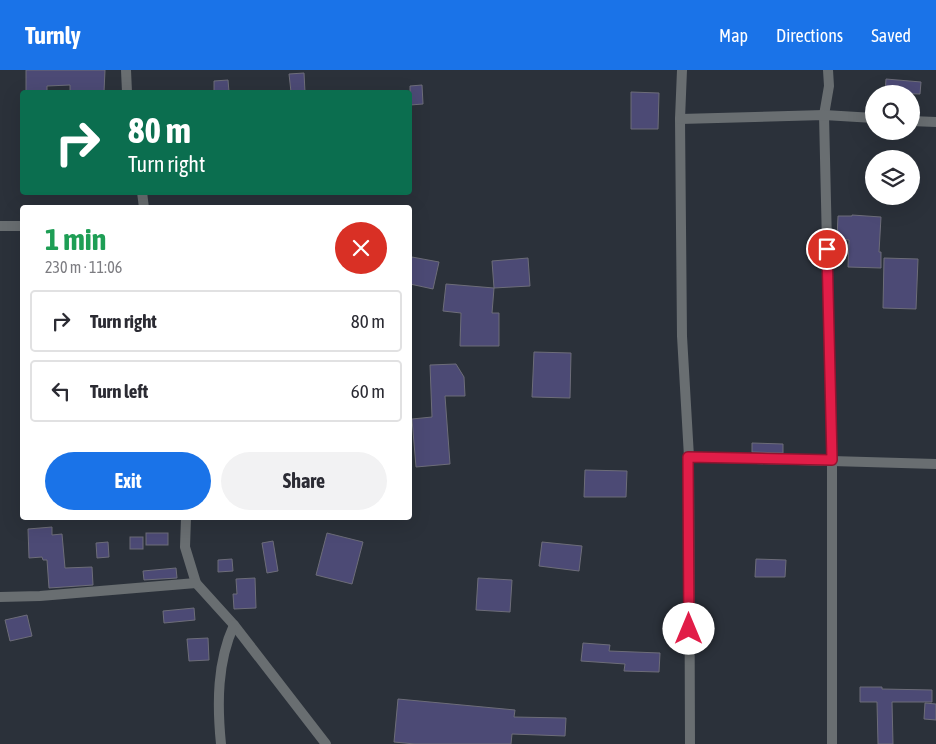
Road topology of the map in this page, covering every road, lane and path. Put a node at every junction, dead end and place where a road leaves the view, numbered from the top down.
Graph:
1 (126, 70) edge
2 (682, 70) edge
3 (828, 70) edge
4 (127, 90) edge
5 (824, 115) junction
6 (865, 117) edge
7 (680, 119) junction
8 (920, 121) edge
9 (936, 122) edge
10 (0, 226) edge
11 (20, 226) edge
12 (688, 457) junction
13 (832, 460) junction
14 (936, 464) edge
15 (186, 520) edge
16 (196, 584) junction
17 (0, 597) edge
18 (234, 625) junction
19 (221, 744) edge
20 (326, 744) edge
21 (690, 744) edge
22 (832, 744) edge

1 - 4 street
2 - 7 street
3 - 5 street
5 - 6 street
5 - 7 street
5 - 13 street
7 - 12 street
8 - 9 street
10 - 11 street
12 - 13 street
12 - 21 street
13 - 14 street
13 - 22 street
15 - 16 street
16 - 17 street
16 - 18 street
18 - 19 street
18 - 20 street

